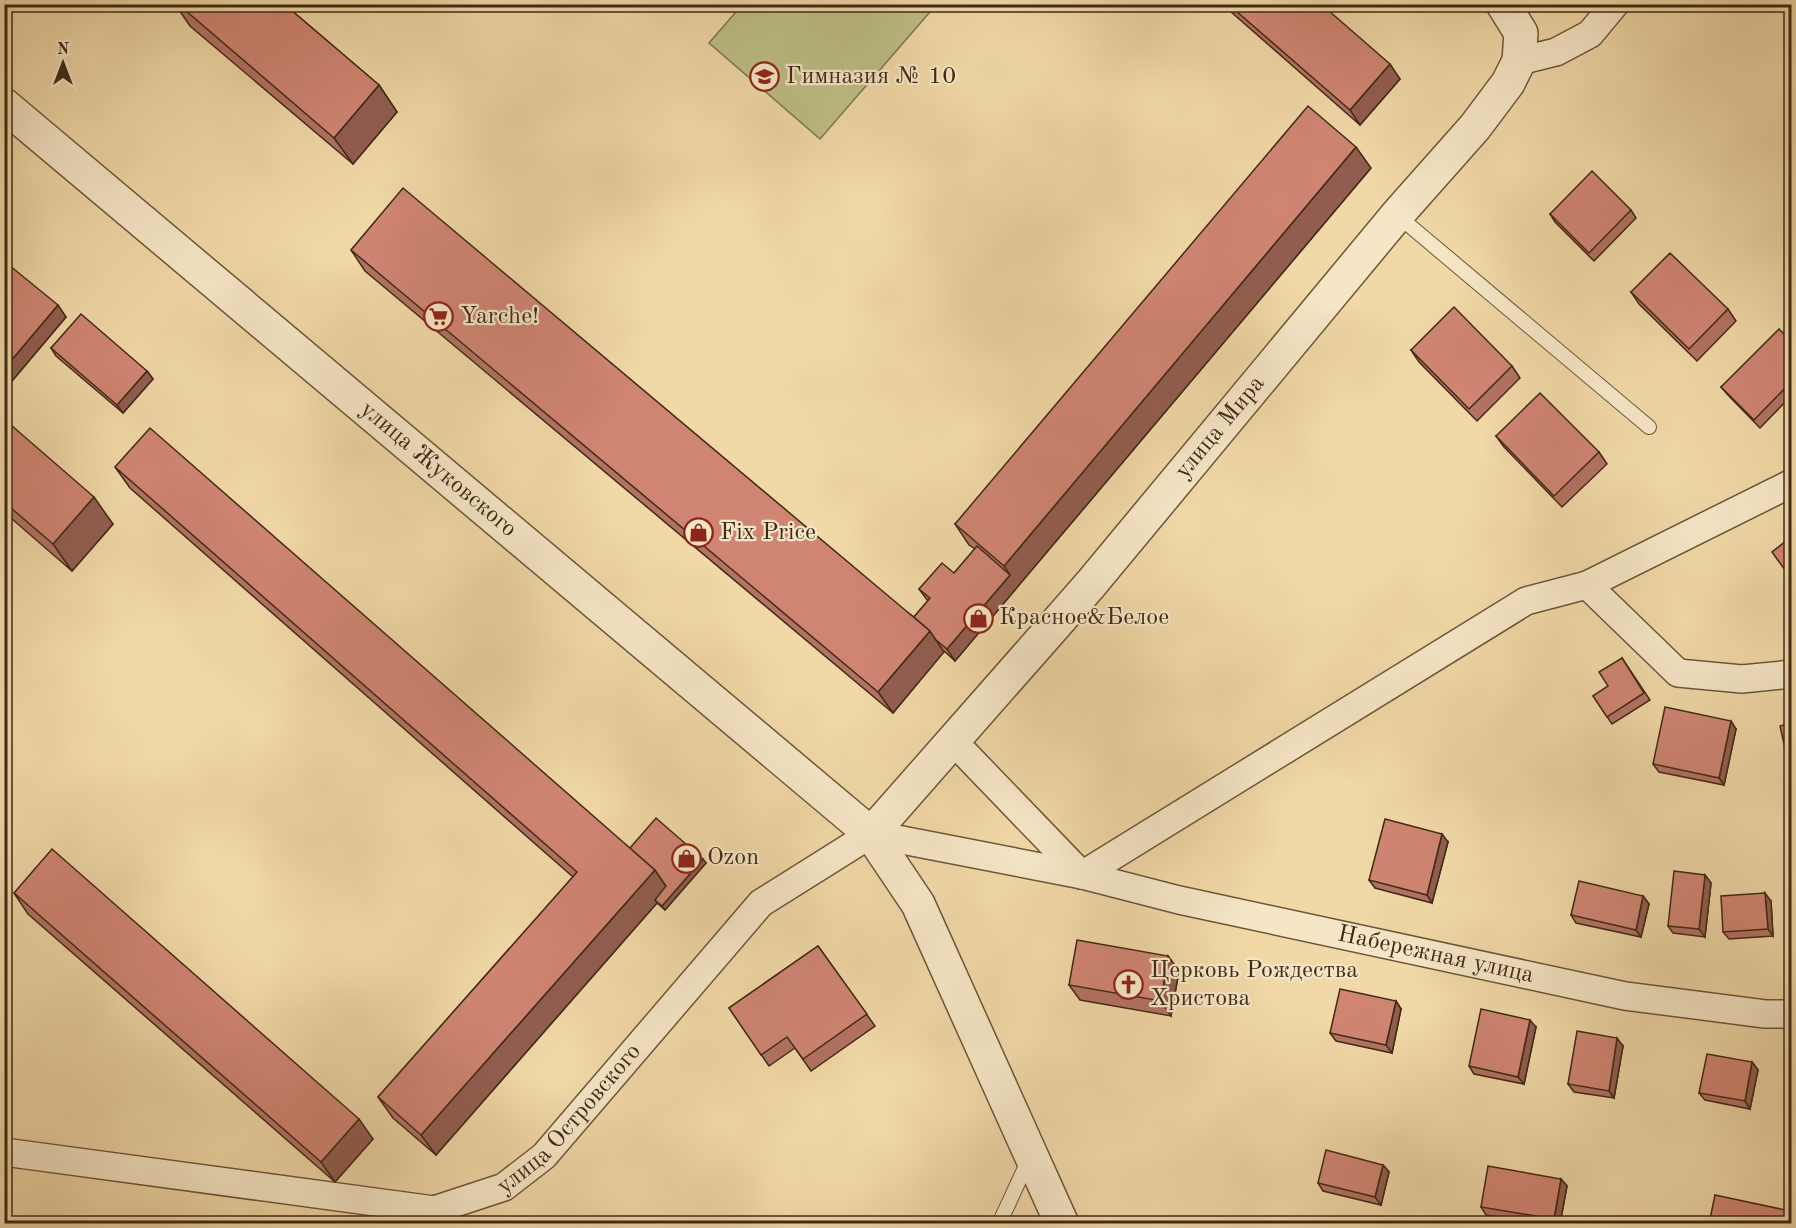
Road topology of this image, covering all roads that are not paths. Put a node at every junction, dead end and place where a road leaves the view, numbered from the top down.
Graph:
1 (1503, 4) edge
2 (1615, 4) edge
3 (1519, 61) junction
4 (4, 105) edge
5 (1397, 215) junction
6 (1649, 427) dead end
7 (1791, 483) edge
8 (1587, 585) junction
9 (1791, 674) edge
10 (953, 741) junction
11 (871, 834) junction
12 (1082, 875) junction
13 (1791, 1014) edge
14 (4, 1152) edge
15 (1031, 1155) junction
16 (999, 1224) edge
17 (1062, 1224) edge

1 - 3 street, улица Мира
2 - 3 street
3 - 5 street, улица Мира
4 - 11 street, улица Жуковского
5 - 6 lane
5 - 10 street, улица Мира
7 - 8 street
8 - 9 street
8 - 12 street
10 - 11 street, улица Мира
10 - 12 street
11 - 12 street, Набережная улица
11 - 14 street, улица Островского
11 - 15 street, улица Жуковского
12 - 13 street, Набережная улица
15 - 16 lane
15 - 17 street, улица Жуковского

